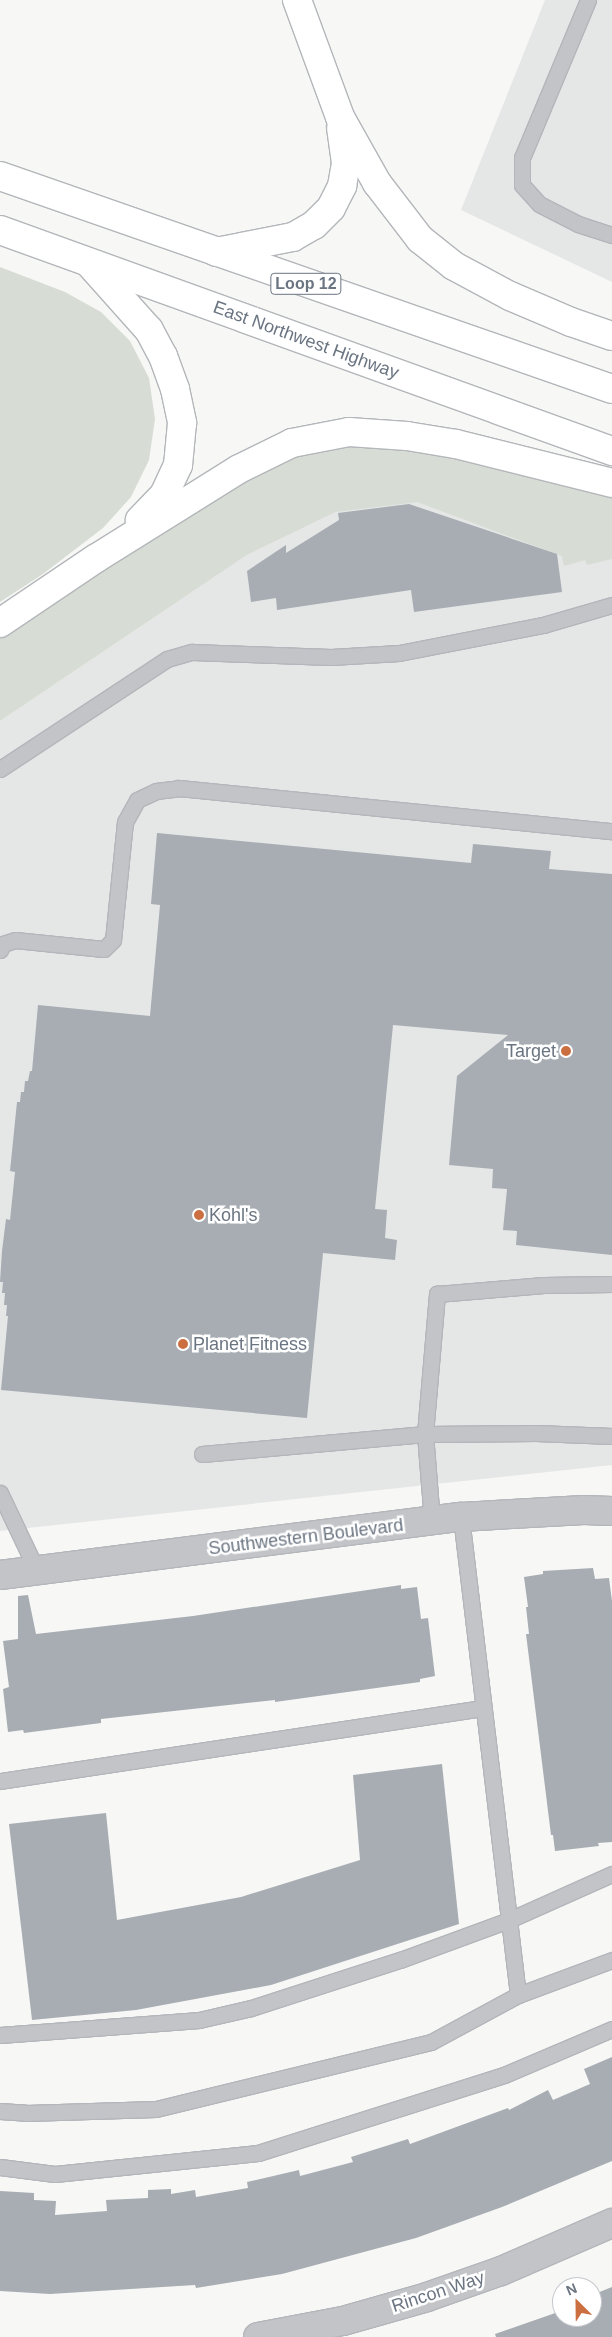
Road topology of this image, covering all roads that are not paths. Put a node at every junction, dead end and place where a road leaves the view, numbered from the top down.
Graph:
1 (297, 0) edge
2 (588, 0) edge
3 (340, 117) junction
4 (0, 176) edge
5 (0, 230) edge
6 (612, 235) edge
7 (214, 252) junction
8 (86, 260) junction
9 (612, 336) edge
10 (612, 389) edge
11 (612, 450) edge
12 (612, 483) edge
13 (95, 559) junction
14 (612, 605) edge
15 (0, 623) edge
16 (0, 769) edge
17 (612, 830) edge
18 (0, 950) edge
19 (612, 1284) edge
20 (424, 1434) junction
21 (612, 1436) edge
22 (202, 1454) dead end
23 (0, 1493) edge
24 (612, 1511) edge
25 (461, 1517) junction
26 (432, 1521) junction
27 (37, 1571) junction
28 (0, 1575) edge
29 (484, 1708) junction
30 (0, 1782) edge
31 (612, 1874) edge
32 (509, 1920) junction
33 (612, 1960) edge
34 (518, 1995) junction
35 (612, 2029) edge
36 (0, 2035) edge
37 (0, 2111) edge
38 (0, 2167) edge
39 (612, 2223) edge
40 (258, 2337) edge

1 - 3 main road
2 - 6 lane
3 - 7 main road
3 - 9 main road
4 - 7 main road, Loop 12
5 - 8 main road, East Northwest Highway
7 - 10 main road, Loop 12
8 - 11 main road, East Northwest Highway
8 - 13 main road
12 - 13 main road
13 - 15 main road
14 - 16 lane
17 - 18 lane
19 - 20 lane
20 - 21 lane
20 - 22 lane
20 - 26 lane
23 - 27 lane
24 - 25 street, Southwestern Boulevard
25 - 26 street, Southwestern Boulevard
25 - 29 lane
26 - 27 street, Southwestern Boulevard
27 - 28 street, Southwestern Boulevard
29 - 30 lane
29 - 32 lane
31 - 32 lane
32 - 34 lane
32 - 36 lane
33 - 34 lane
34 - 37 lane
35 - 38 lane
39 - 40 street, Rincon Way

